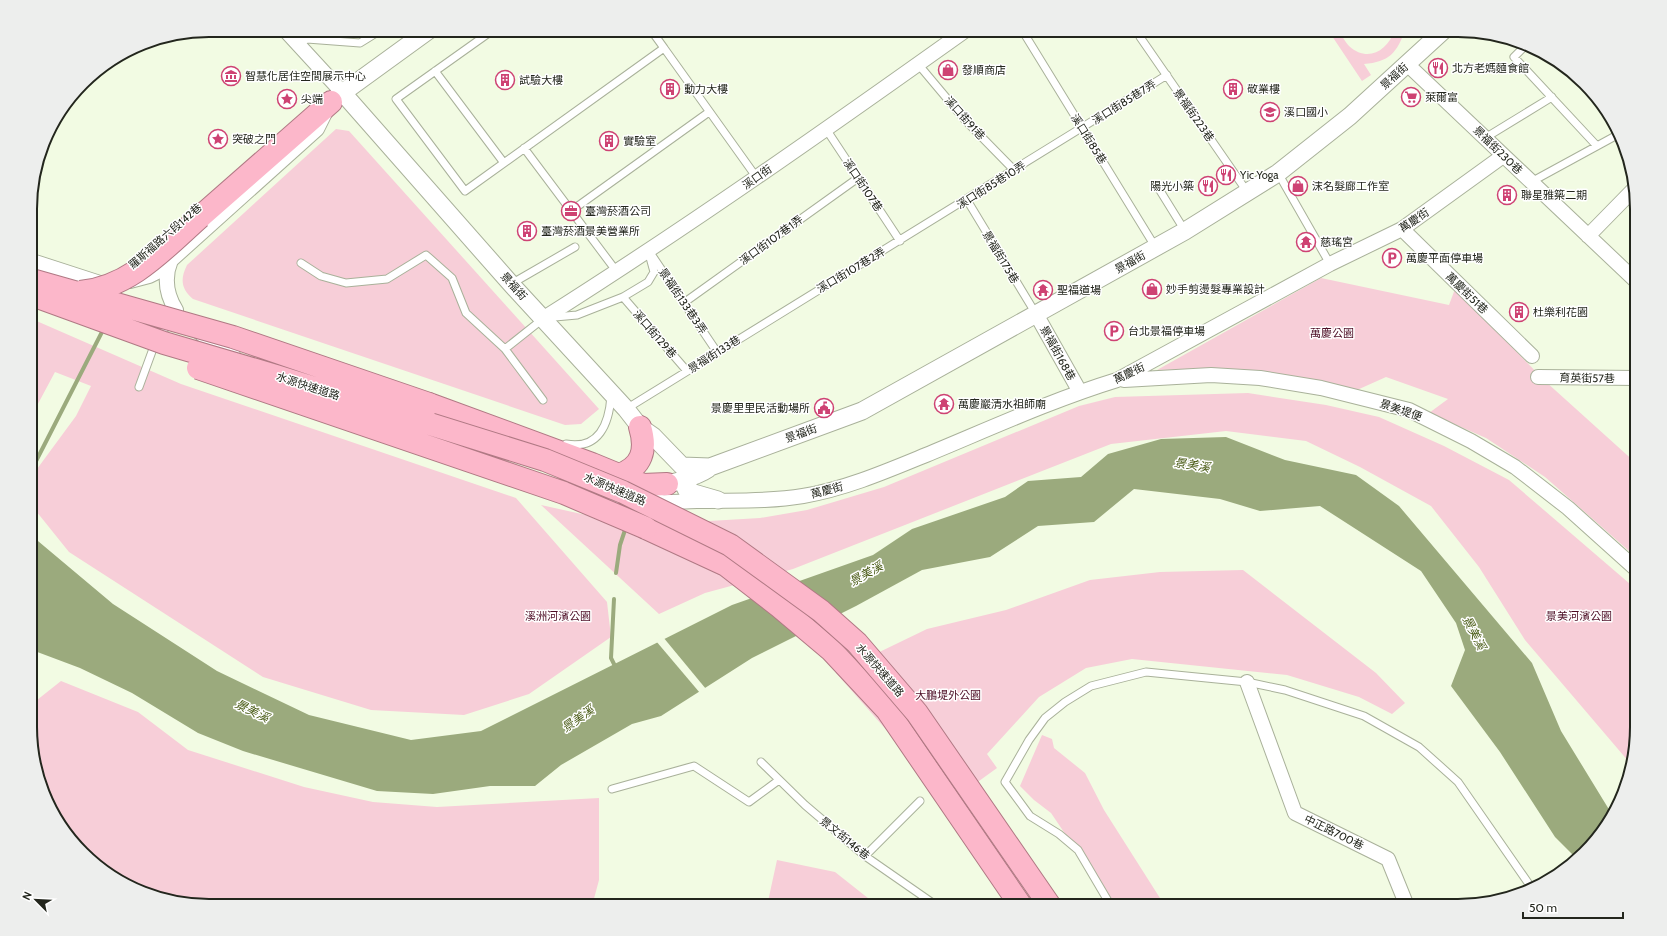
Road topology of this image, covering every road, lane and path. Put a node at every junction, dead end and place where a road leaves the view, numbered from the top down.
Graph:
1 (291, 37) edge
2 (370, 37) edge
3 (419, 37) edge
4 (483, 37) edge
5 (656, 37) edge
6 (956, 37) edge
7 (1026, 37) edge
8 (1140, 37) edge
9 (1436, 37) edge
10 (297, 44) junction
11 (664, 48) junction
12 (1522, 49) edge
13 (918, 64) junction
14 (1407, 64) junction
15 (435, 71) junction
16 (1167, 75) junction
17 (337, 97) junction
18 (1552, 97) junction
19 (709, 112) junction
20 (1082, 128) junction
21 (826, 129) junction
22 (1614, 137) edge
23 (1485, 138) junction
24 (1597, 146) junction
25 (524, 148) junction
26 (1504, 156) junction
27 (504, 163) junction
28 (1014, 170) junction
29 (1278, 173) junction
30 (757, 178) junction
31 (858, 178) junction
32 (1531, 182) junction
33 (1159, 189) dead end
34 (1248, 193) junction
35 (1630, 194) edge
36 (967, 200) junction
37 (571, 211) junction
38 (1402, 229) junction
39 (1185, 232) junction
40 (1588, 236) junction
41 (900, 241) junction
42 (575, 247) dead end
43 (1156, 248) junction
44 (648, 250) junction
45 (171, 259) junction
46 (37, 263) edge
47 (301, 264) dead end
48 (1330, 264) junction
49 (616, 272) junction
50 (1630, 275) edge
51 (88, 280) junction
52 (37, 281) edge
53 (511, 284) junction
54 (37, 292) edge
55 (37, 296) edge
56 (623, 297) junction
57 (37, 298) edge
58 (802, 300) joint
59 (685, 302) junction
60 (37, 310) edge
61 (179, 311) junction
62 (1036, 314) junction
63 (544, 318) junction
64 (218, 324) dead end
65 (174, 328) dead end
66 (176, 340) dead end
67 (154, 346) junction
68 (505, 349) junction
69 (717, 352) junction
70 (245, 356) dead end
71 (1532, 356) dead end
72 (190, 360) junction
73 (687, 371) junction
74 (290, 372) dead end
75 (1538, 377) dead end
76 (1630, 378) edge
77 (1117, 380) junction
78 (139, 387) dead end
79 (611, 392) junction
80 (1080, 392) junction
81 (543, 400) dead end
82 (626, 409) junction
83 (511, 426) dead end
84 (640, 428) junction
85 (430, 433) dead end
86 (556, 441) dead end
87 (710, 467) junction
88 (619, 475) junction
89 (691, 478) junction
90 (667, 484) junction
91 (718, 500) junction
92 (629, 502) junction
93 (1630, 564) edge
94 (1247, 682) junction
95 (761, 762) dead end
96 (779, 780) junction
97 (612, 789) dead end
98 (920, 801) dead end
99 (865, 856) junction
100 (1529, 884) edge
101 (926, 899) edge
102 (1016, 899) edge
103 (1045, 899) edge
104 (1107, 899) edge
105 (1404, 899) edge

1 - 10 street, 景福街
2 - 10 lane
3 - 17 street, 羅斯福路六段142巷
4 - 15 lane
5 - 11 lane
6 - 13 street, 溪口街
7 - 20 lane, 溪口街85巷
8 - 16 lane, 景福街223巷
9 - 14 street, 景福街
10 - 17 street, 景福街
11 - 19 lane
11 - 25 lane
12 - 18 lane
13 - 21 street, 溪口街
13 - 28 lane, 溪口街91巷
14 - 23 street, 景福街230巷
14 - 29 street, 景福街
15 - 27 lane
15 - 27 lane
16 - 20 lane, 溪口街85巷7弄
16 - 34 lane, 景福街223巷
17 - 45 street, 羅斯福路六段142巷
17 - 51 street, 羅斯福路六段142巷
17 - 53 street, 景福街
17 - 54 highway, bridge
18 - 23 lane
18 - 24 lane
19 - 30 lane
19 - 37 lane
20 - 28 lane, 溪口街85巷10弄
20 - 43 lane, 溪口街85巷
21 - 30 street, 溪口街
21 - 31 lane, 溪口街107巷
22 - 24 lane
23 - 26 street, 景福街230巷
24 - 32 lane
25 - 27 lane
25 - 37 lane
26 - 32 street, 景福街230巷
26 - 38 street, 萬慶街
28 - 36 lane, 溪口街85巷10弄
29 - 34 street, 景福街
29 - 48 lane
30 - 44 street, 溪口街
31 - 41 lane, 溪口街107巷
31 - 59 lane, 溪口街107巷1弄
32 - 40 street, 景福街230巷
33 - 39 lane
34 - 39 street, 景福街
35 - 40 street
36 - 41 lane, 溪口街85巷10弄
36 - 62 lane, 景福街175巷
37 - 49 lane
38 - 48 street, 萬慶街
38 - 71 street, 萬慶街51巷
39 - 43 street, 景福街
40 - 50 street, 景福街230巷
41 - 58 lane, 溪口街107巷2弄
42 - 53 lane
43 - 62 street, 景福街
44 - 49 street, 溪口街
44 - 56 lane
44 - 59 lane, 景福街133巷3弄
45 - 51 street, 羅斯福路六段142巷
45 - 61 street
46 - 51 street
47 - 68 lane
48 - 77 street, 萬慶街
49 - 63 street, 溪口街
52 - 88 highway, bridge
53 - 63 street, 景福街
55 - 67 street, 萬慶街
56 - 63 lane
56 - 73 lane, 溪口街129巷
57 - 103 highway, 水源快速道路, bridge
58 - 69 lane, 景福街133巷
59 - 69 lane, 景福街133巷3弄
60 - 102 highway, 水源快速道路, bridge
61 - 65 lane
61 - 67 lane
61 - 70 lane
62 - 80 street, 景福街168巷
62 - 87 street, 景福街
63 - 68 lane
63 - 79 street, 景福街
64 - 83 lane
66 - 72 lane
67 - 72 street, 萬慶街
67 - 78 lane
68 - 81 lane
69 - 73 lane, 景福街133巷
72 - 92 street, 萬慶街
73 - 82 lane, 景福街133巷
74 - 85 lane
75 - 76 street, 育英街57巷
77 - 80 street, 萬慶街
77 - 93 street, 景美堤便
79 - 82 street, 景福街
79 - 86 lane
80 - 91 street, 萬慶街
82 - 84 street, 景福街
84 - 87 street, 景福街
84 - 88 highway
87 - 89 street
88 - 90 highway
89 - 90 street
89 - 91 street
90 - 92 street
91 - 92 street, 萬慶街
94 - 100 lane
94 - 104 lane
94 - 105 street, 中正路700巷
95 - 96 lane, 景文街146巷
96 - 97 lane
96 - 99 lane, 景文街146巷
98 - 99 lane
99 - 101 lane, 景文街146巷

